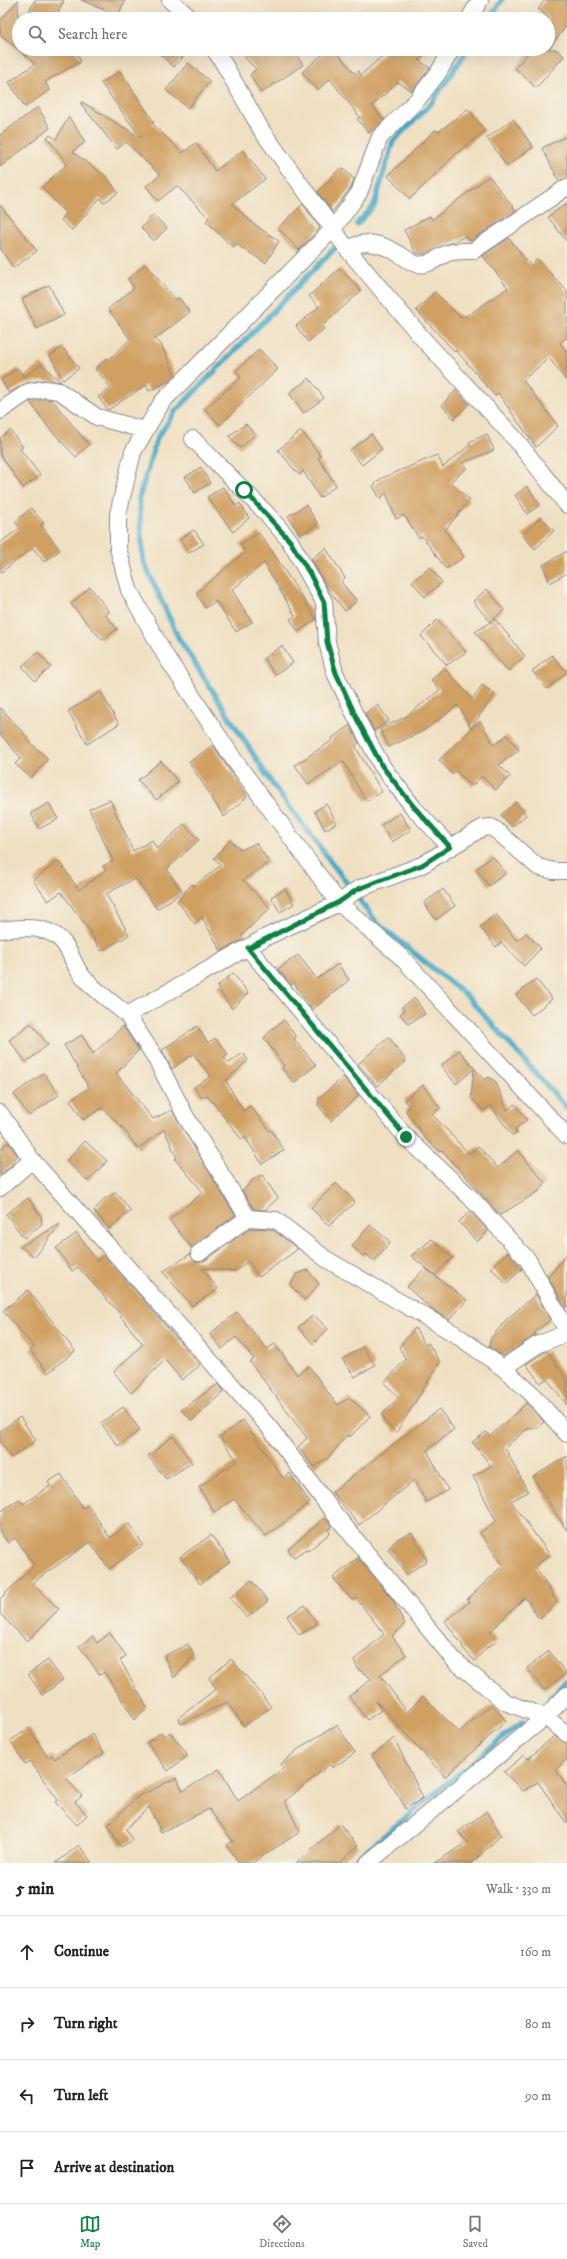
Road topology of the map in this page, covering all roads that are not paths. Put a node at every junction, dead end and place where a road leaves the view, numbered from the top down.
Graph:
1 (170, 0) edge
2 (480, 0) edge
3 (183, 12) edge
4 (473, 12) edge
5 (218, 56) edge
6 (448, 56) edge
7 (567, 187) edge
8 (333, 229) junction
9 (348, 250) junction
10 (0, 411) edge
11 (144, 430) junction
12 (193, 439) dead end
13 (567, 505) edge
14 (450, 847) junction
15 (567, 871) edge
16 (348, 896) junction
17 (0, 930) edge
18 (248, 948) junction
19 (127, 1015) junction
20 (0, 1113) edge
21 (567, 1136) edge
22 (32, 1160) junction
23 (0, 1188) edge
24 (248, 1218) junction
25 (199, 1253) dead end
26 (567, 1332) edge
27 (503, 1368) junction
28 (567, 1434) edge
29 (567, 1695) edge
30 (545, 1718) junction
31 (567, 1734) edge
32 (368, 1863) edge

1 - 3 street
2 - 4 street
5 - 8 street
6 - 8 street
7 - 9 street
8 - 9 street
8 - 11 street
9 - 13 street
10 - 11 street
11 - 16 street
12 - 14 street
14 - 15 street
14 - 16 street
16 - 18 street
16 - 21 street
17 - 19 street
18 - 19 street
18 - 26 street
19 - 24 street
20 - 22 street
22 - 23 street
22 - 30 street
24 - 25 street
24 - 27 street
26 - 27 street
27 - 28 street
29 - 30 street
30 - 31 street
30 - 32 street

